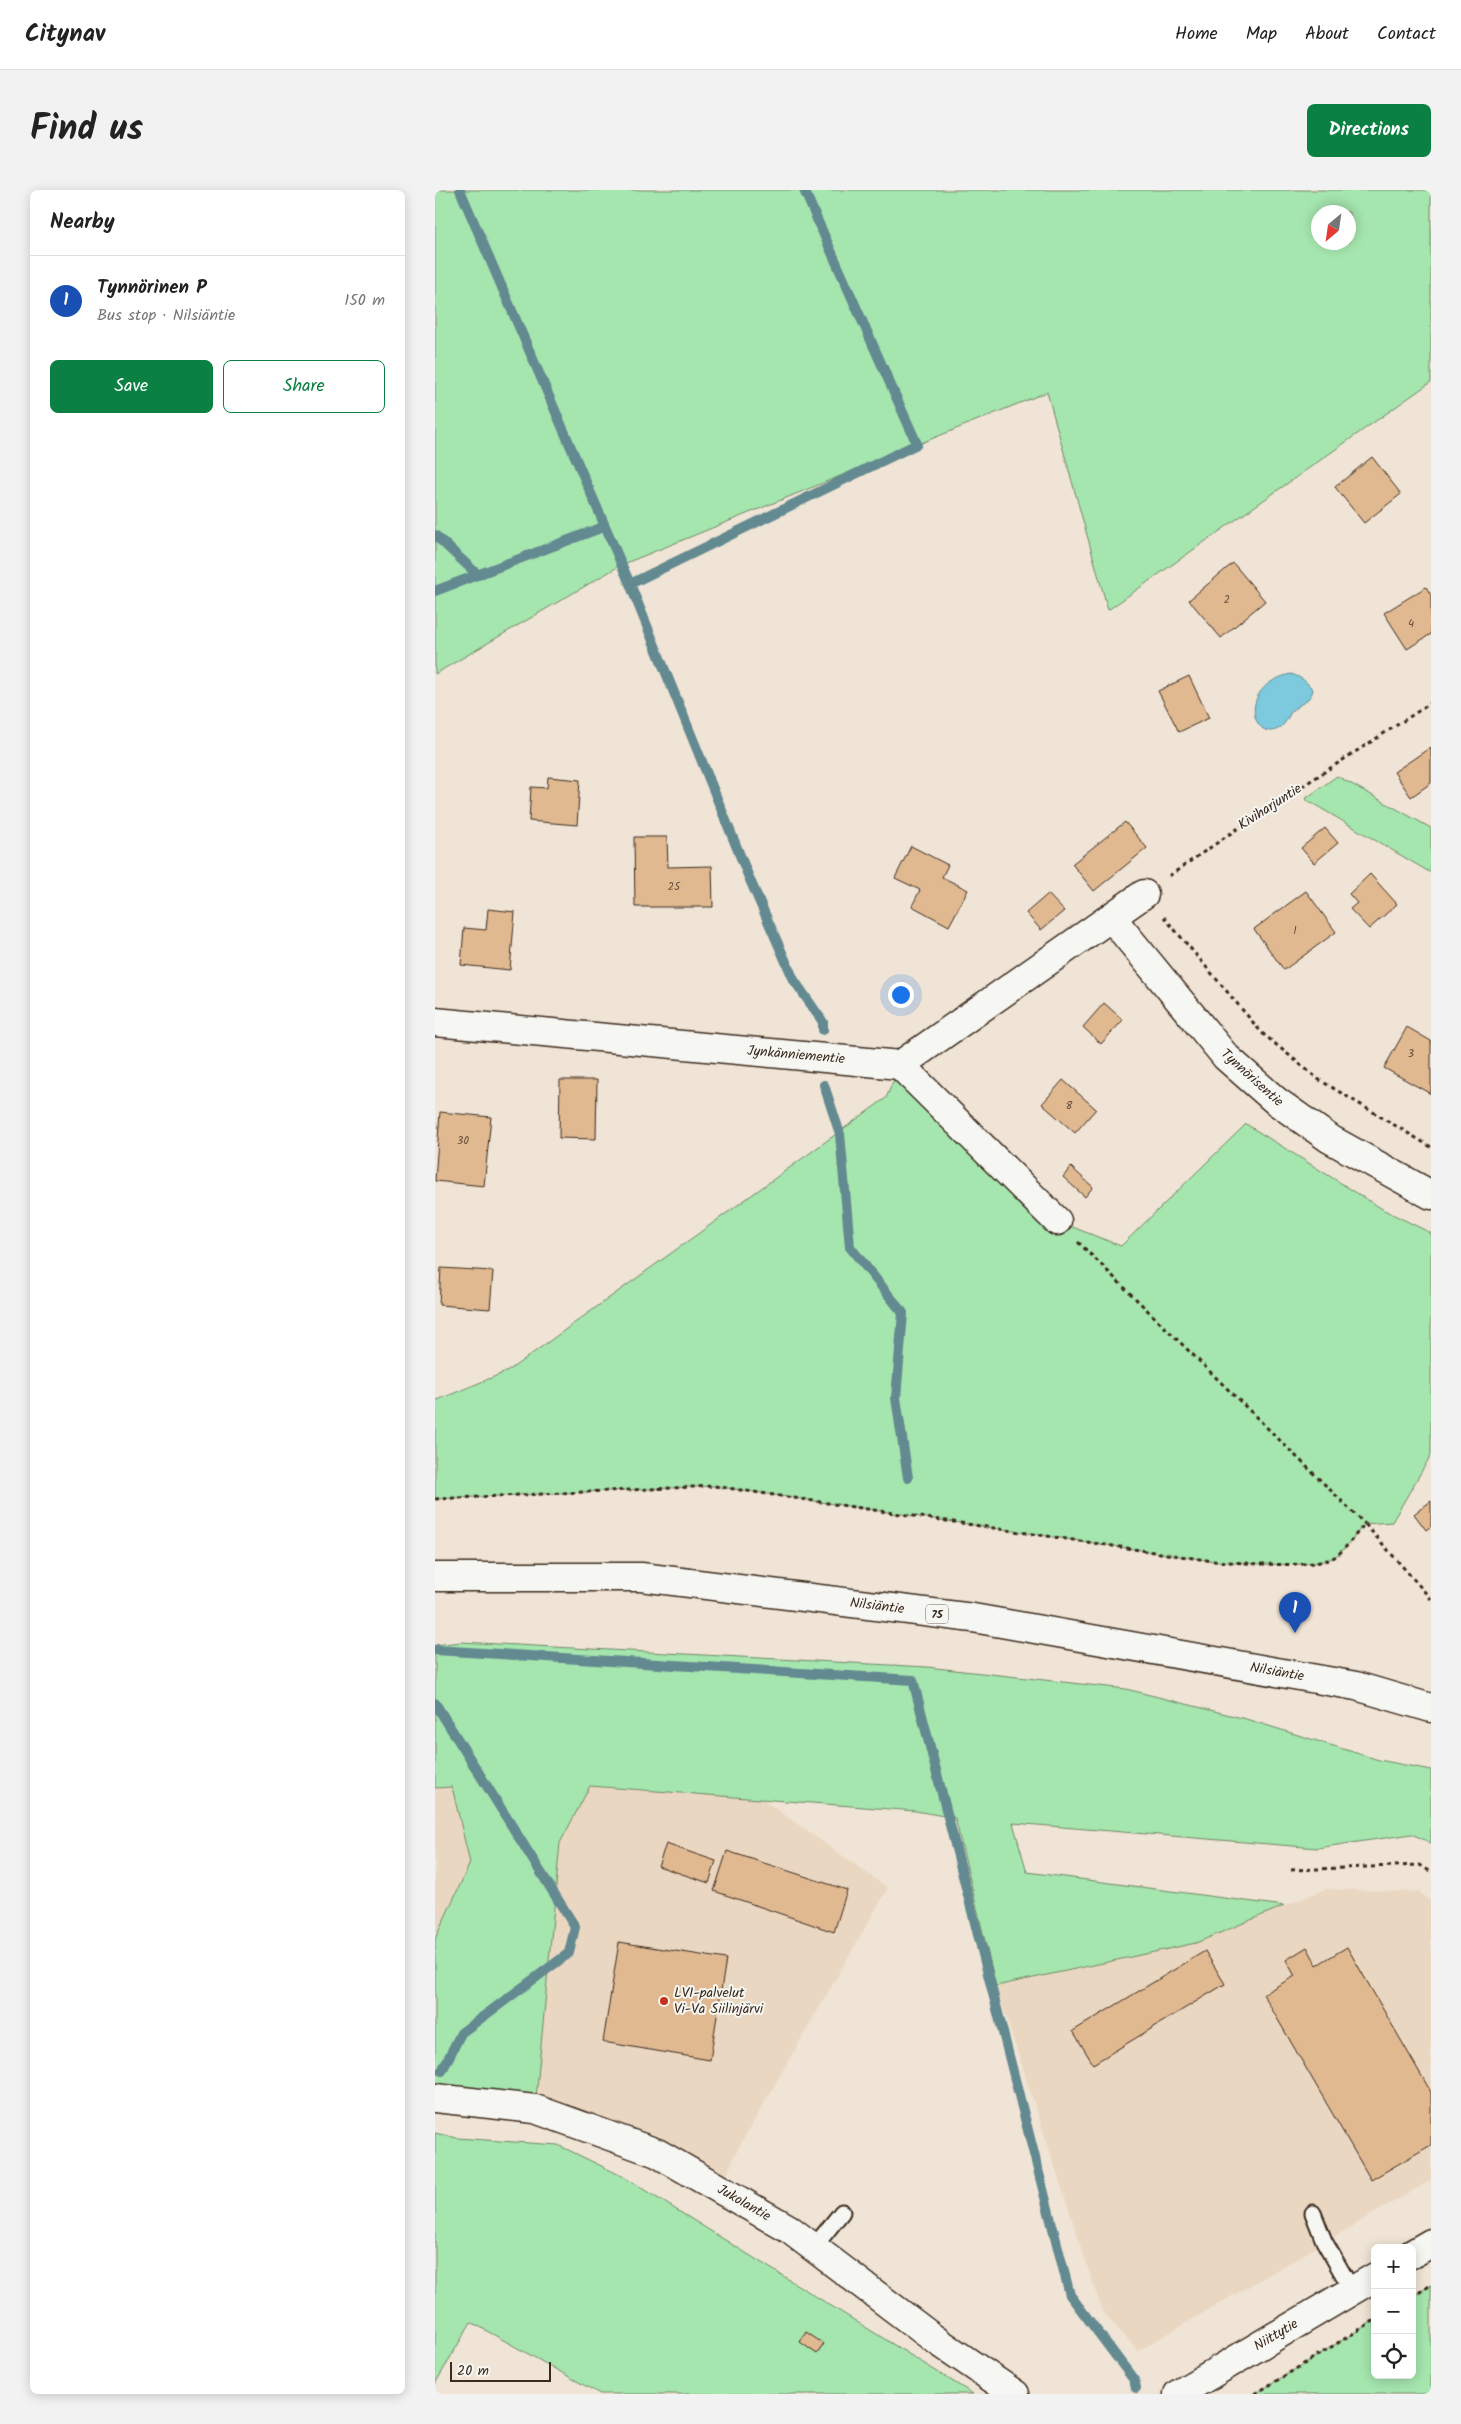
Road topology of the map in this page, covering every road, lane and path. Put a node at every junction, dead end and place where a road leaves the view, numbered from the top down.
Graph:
1 (1431, 703) edge
2 (1144, 894) junction
3 (1111, 916) junction
4 (435, 1022) edge
5 (900, 1065) junction
6 (1431, 1147) edge
7 (1431, 1195) edge
8 (1057, 1221) joint
9 (435, 1499) edge
10 (1365, 1524) junction
11 (435, 1577) edge
12 (1431, 1599) edge
13 (1431, 1708) edge
14 (1291, 1870) dead end
15 (1431, 1872) edge
16 (435, 2098) edge
17 (842, 2212) dead end
18 (1313, 2213) dead end
19 (1431, 2243) edge
20 (813, 2247) junction
21 (1416, 2252) edge
22 (1371, 2279) edge
23 (1431, 2286) edge
24 (1352, 2290) junction
25 (1416, 2295) edge
26 (1371, 2322) edge
27 (1015, 2394) edge
28 (1178, 2394) edge
29 (1255, 2394) edge

1 - 2 path, Kiviharjuntie
2 - 3 street
2 - 6 path
3 - 5 street
3 - 7 street, Tynnörisentie
4 - 5 street, Jynkänniementie
5 - 8 street
8 - 10 path
9 - 10 path
10 - 12 path
11 - 13 street, Nilsiäntie / 75
14 - 15 path
16 - 20 street, Jukolantie
17 - 20 lane
18 - 24 lane
19 - 21 street
20 - 27 street, Jukolantie
22 - 24 street, Niittytie
23 - 25 path
24 - 28 street, Niittytie
26 - 29 path

